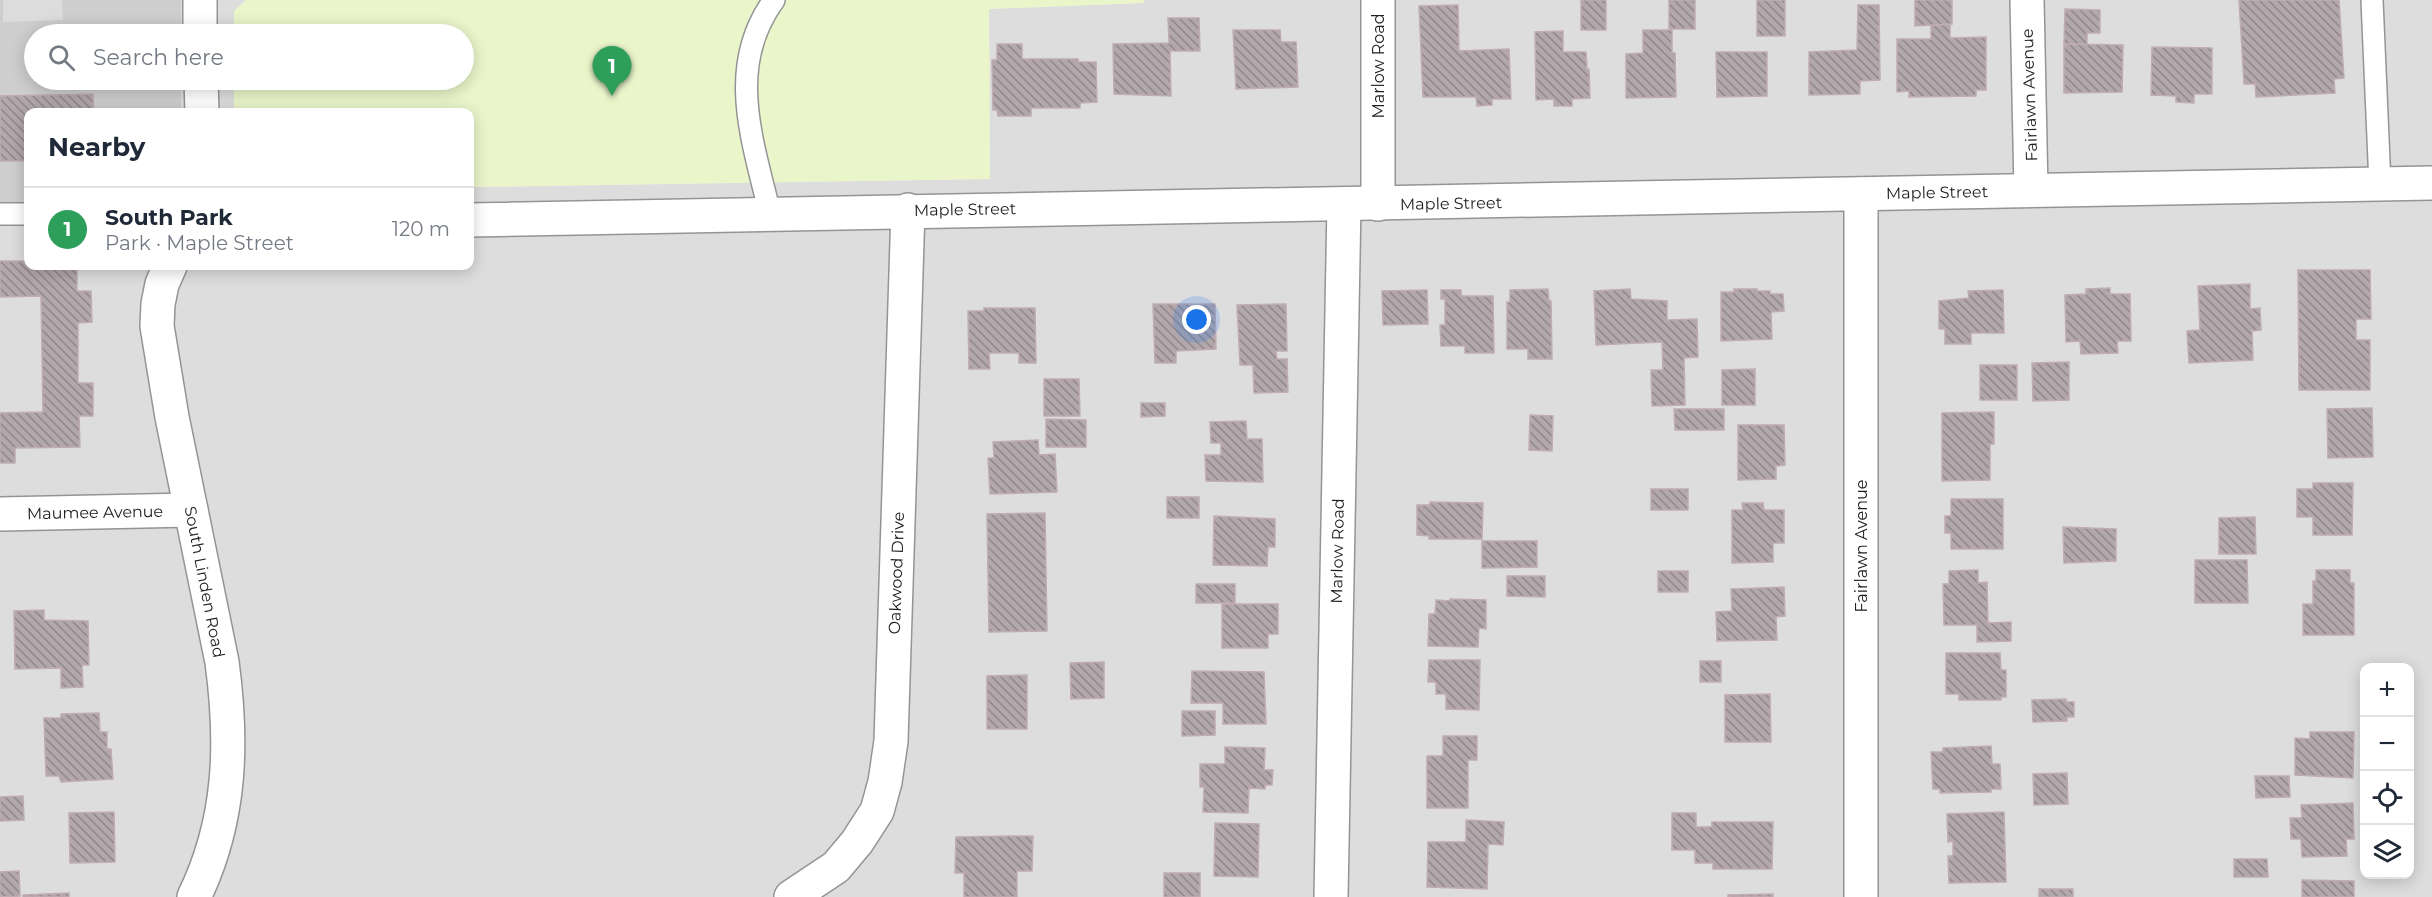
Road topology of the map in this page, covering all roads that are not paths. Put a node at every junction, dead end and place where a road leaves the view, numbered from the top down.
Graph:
1 (200, 0) edge
2 (774, 0) edge
3 (1378, 0) edge
4 (2027, 0) edge
5 (2372, 0) edge
6 (200, 24) edge
7 (201, 90) edge
8 (202, 108) edge
9 (2432, 183) edge
10 (2380, 184) junction
11 (2031, 190) junction
12 (1861, 194) junction
13 (1344, 204) junction
14 (1378, 204) junction
15 (908, 210) junction
16 (0, 214) edge
17 (24, 214) edge
18 (770, 214) junction
19 (474, 220) edge
20 (169, 270) edge
21 (191, 510) junction
22 (0, 514) edge
23 (194, 897) edge
24 (791, 897) edge
25 (1331, 897) edge
26 (1861, 897) edge

1 - 6 street
2 - 18 lane
3 - 14 street, Marlow Road
4 - 11 street, Fairlawn Avenue
5 - 10 lane
7 - 8 street
9 - 10 street, Maple Street
10 - 11 street, Maple Street
11 - 12 street, Maple Street
12 - 14 street, Maple Street
12 - 26 street, Fairlawn Avenue
13 - 14 street, Maple Street
13 - 15 street, Maple Street
13 - 25 street, Marlow Road
15 - 18 street, Maple Street
15 - 24 street, Oakwood Drive
16 - 17 lane
18 - 19 street, Maple Street
20 - 21 street, South Linden Road
21 - 22 street, Maumee Avenue
21 - 23 street, South Linden Road

